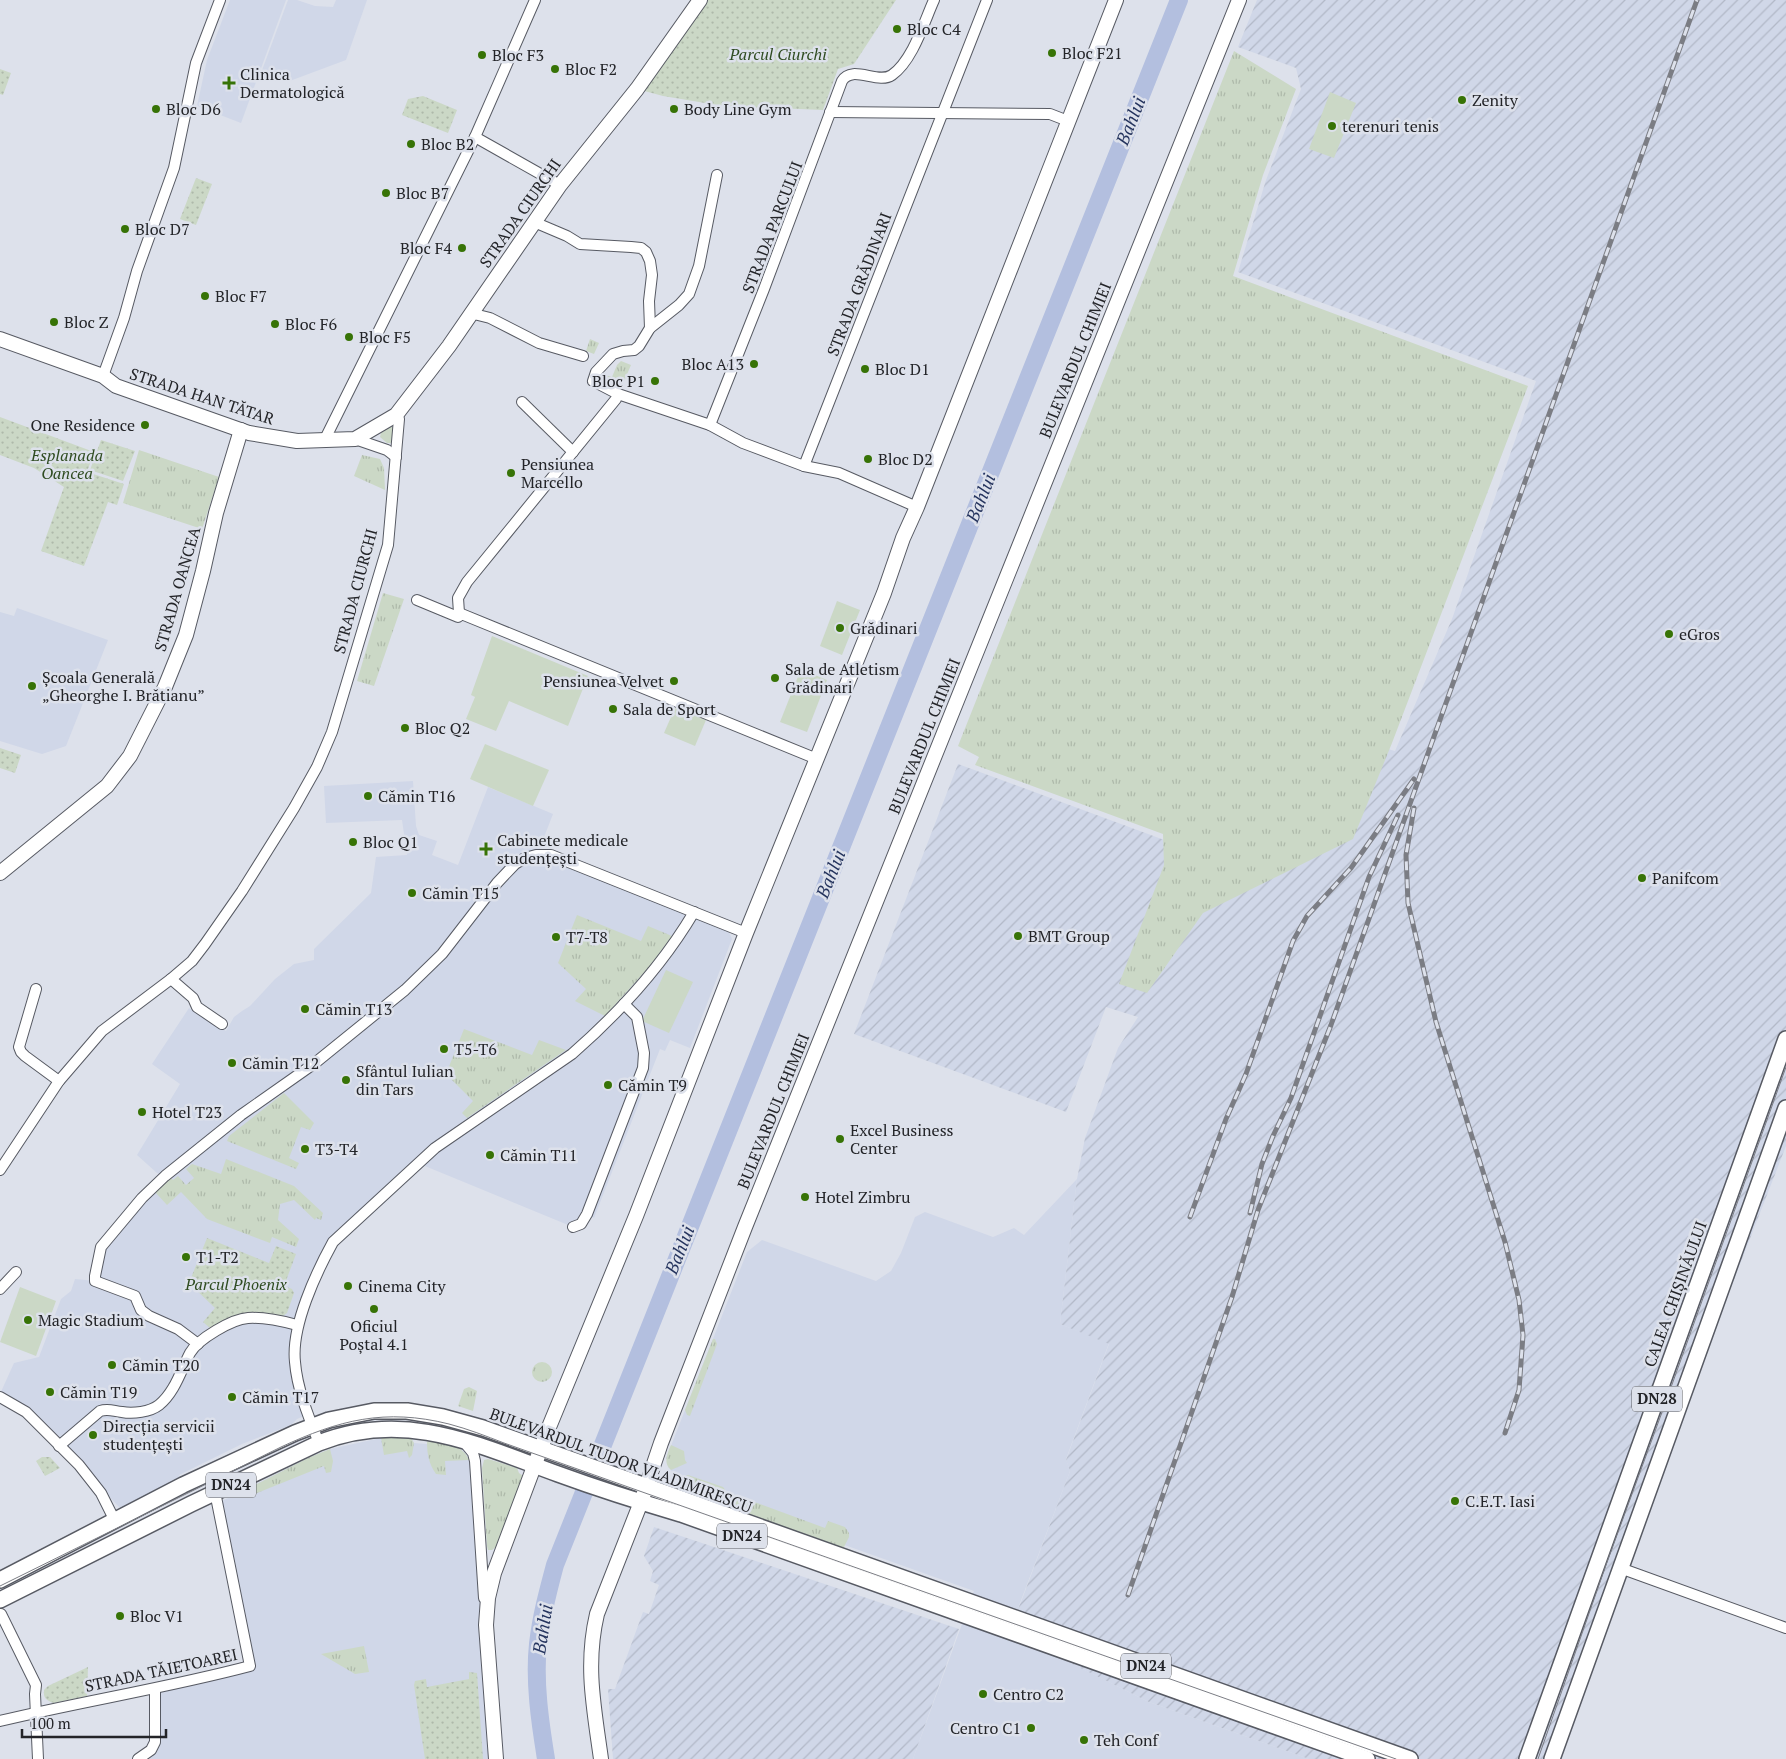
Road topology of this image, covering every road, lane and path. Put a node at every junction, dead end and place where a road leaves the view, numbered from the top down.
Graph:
1 (220, 0) edge
2 (535, 0) edge
3 (700, 0) edge
4 (934, 0) edge
5 (987, 0) edge
6 (1116, 0) edge
7 (1239, 0) edge
8 (830, 112) junction
9 (943, 113) junction
10 (1068, 121) junction
11 (475, 137) junction
12 (717, 175) dead end
13 (560, 185) junction
14 (534, 222) junction
15 (472, 312) junction
16 (650, 328) junction
17 (0, 339) edge
18 (584, 356) dead end
19 (103, 376) junction
20 (618, 394) junction
21 (522, 402) dead end
22 (396, 415) junction
23 (710, 425) junction
24 (241, 430) junction
25 (355, 439) junction
26 (324, 441) junction
27 (573, 452) junction
28 (396, 457) junction
29 (804, 466) junction
30 (917, 506) junction
31 (417, 600) dead end
32 (459, 614) junction
33 (817, 759) junction
34 (0, 873) edge
35 (694, 912) junction
36 (746, 933) junction
37 (171, 979) junction
38 (36, 989) dead end
39 (624, 1004) junction
40 (222, 1024) dead end
41 (1786, 1038) edge
42 (59, 1081) junction
43 (1786, 1108) edge
44 (0, 1170) edge
45 (573, 1227) dead end
46 (16, 1272) dead end
47 (0, 1289) edge
48 (297, 1325) junction
49 (198, 1344) junction
50 (0, 1397) edge
51 (313, 1425) junction
52 (461, 1440) junction
53 (319, 1443) junction
54 (59, 1446) junction
55 (541, 1448) junction
56 (534, 1465) junction
57 (647, 1486) junction
58 (215, 1492) junction
59 (642, 1502) junction
60 (115, 1521) junction
61 (1620, 1568) junction
62 (0, 1580) edge
63 (1, 1607) edge
64 (486, 1626) junction
65 (1786, 1628) edge
66 (155, 1689) junction
67 (36, 1712) junction
68 (0, 1721) edge
69 (1527, 1758) edge
70 (38, 1759) edge
71 (138, 1759) edge
72 (496, 1759) edge
73 (600, 1759) edge
74 (1367, 1759) edge
75 (1410, 1759) edge
76 (1552, 1759) edge

1 - 19 street
2 - 11 street
3 - 13 main road, STRADA CIURCHI
4 - 8 street, STRADA PARCULUI
5 - 9 street, STRADA GRĂDINARI
6 - 10 main road
7 - 57 main road, BULEVARDUL CHIMIEI
8 - 9 street
8 - 23 street, STRADA PARCULUI
9 - 10 street
9 - 29 street, STRADA GRĂDINARI
10 - 30 main road
11 - 13 street
11 - 26 street
12 - 16 street
13 - 14 main road, STRADA CIURCHI
14 - 15 main road, STRADA CIURCHI
14 - 16 street
15 - 18 street
15 - 22 main road, STRADA CIURCHI
16 - 20 street
17 - 19 main road, STRADA HAN TĂTAR
19 - 24 main road, STRADA HAN TĂTAR
20 - 23 street
20 - 27 street
21 - 27 street
22 - 25 main road, STRADA HAN TĂTAR
22 - 28 street, STRADA CIURCHI
23 - 29 street
24 - 26 main road, STRADA HAN TĂTAR
24 - 34 main road, STRADA OANCEA
25 - 26 main road, STRADA HAN TĂTAR
25 - 28 street
27 - 32 street
28 - 37 street, STRADA CIURCHI
29 - 30 street
30 - 33 main road
31 - 32 street
32 - 33 street
33 - 36 main road
35 - 36 street
35 - 39 street
35 - 49 street
36 - 55 main road
37 - 40 street
37 - 42 street, STRADA CIURCHI
38 - 42 street
39 - 45 street
39 - 48 street
41 - 69 main road, CALEA CHIȘINĂULUI / DN28
42 - 44 street, STRADA CIURCHI
43 - 61 main road, DN28
46 - 47 street
48 - 49 street
48 - 51 street
49 - 54 street
50 - 54 street
51 - 53 street
51 - 55 main road, BULEVARDUL TUDOR VLADIMIRESCU / DN24
51 - 60 main road, BULEVARDUL TUDOR VLADIMIRESCU / DN24
52 - 53 main road, BULEVARDUL TUDOR VLADIMIRESCU / DN24
52 - 56 main road, BULEVARDUL TUDOR VLADIMIRESCU / DN24
52 - 64 street
53 - 58 main road, BULEVARDUL TUDOR VLADIMIRESCU / DN24
54 - 60 street
55 - 56 main road
55 - 57 main road, BULEVARDUL TUDOR VLADIMIRESCU / DN24
56 - 59 main road, BULEVARDUL TUDOR VLADIMIRESCU / DN24
56 - 64 main road
57 - 59 main road, BULEVARDUL CHIMIEI
57 - 75 main road, BULEVARDUL TUDOR VLADIMIRESCU / DN24
58 - 63 main road, BULEVARDUL TUDOR VLADIMIRESCU / DN24
58 - 66 street, STRADA TĂIETOAREI
59 - 73 main road, BULEVARDUL CHIMIEI
59 - 74 main road, BULEVARDUL TUDOR VLADIMIRESCU / DN24
60 - 62 main road, BULEVARDUL TUDOR VLADIMIRESCU / DN24
61 - 65 street
61 - 76 main road, DN28
63 - 67 street
64 - 72 main road
66 - 67 street, STRADA TĂIETOAREI
66 - 71 street
67 - 68 street, STRADA TĂIETOAREI
67 - 70 street

